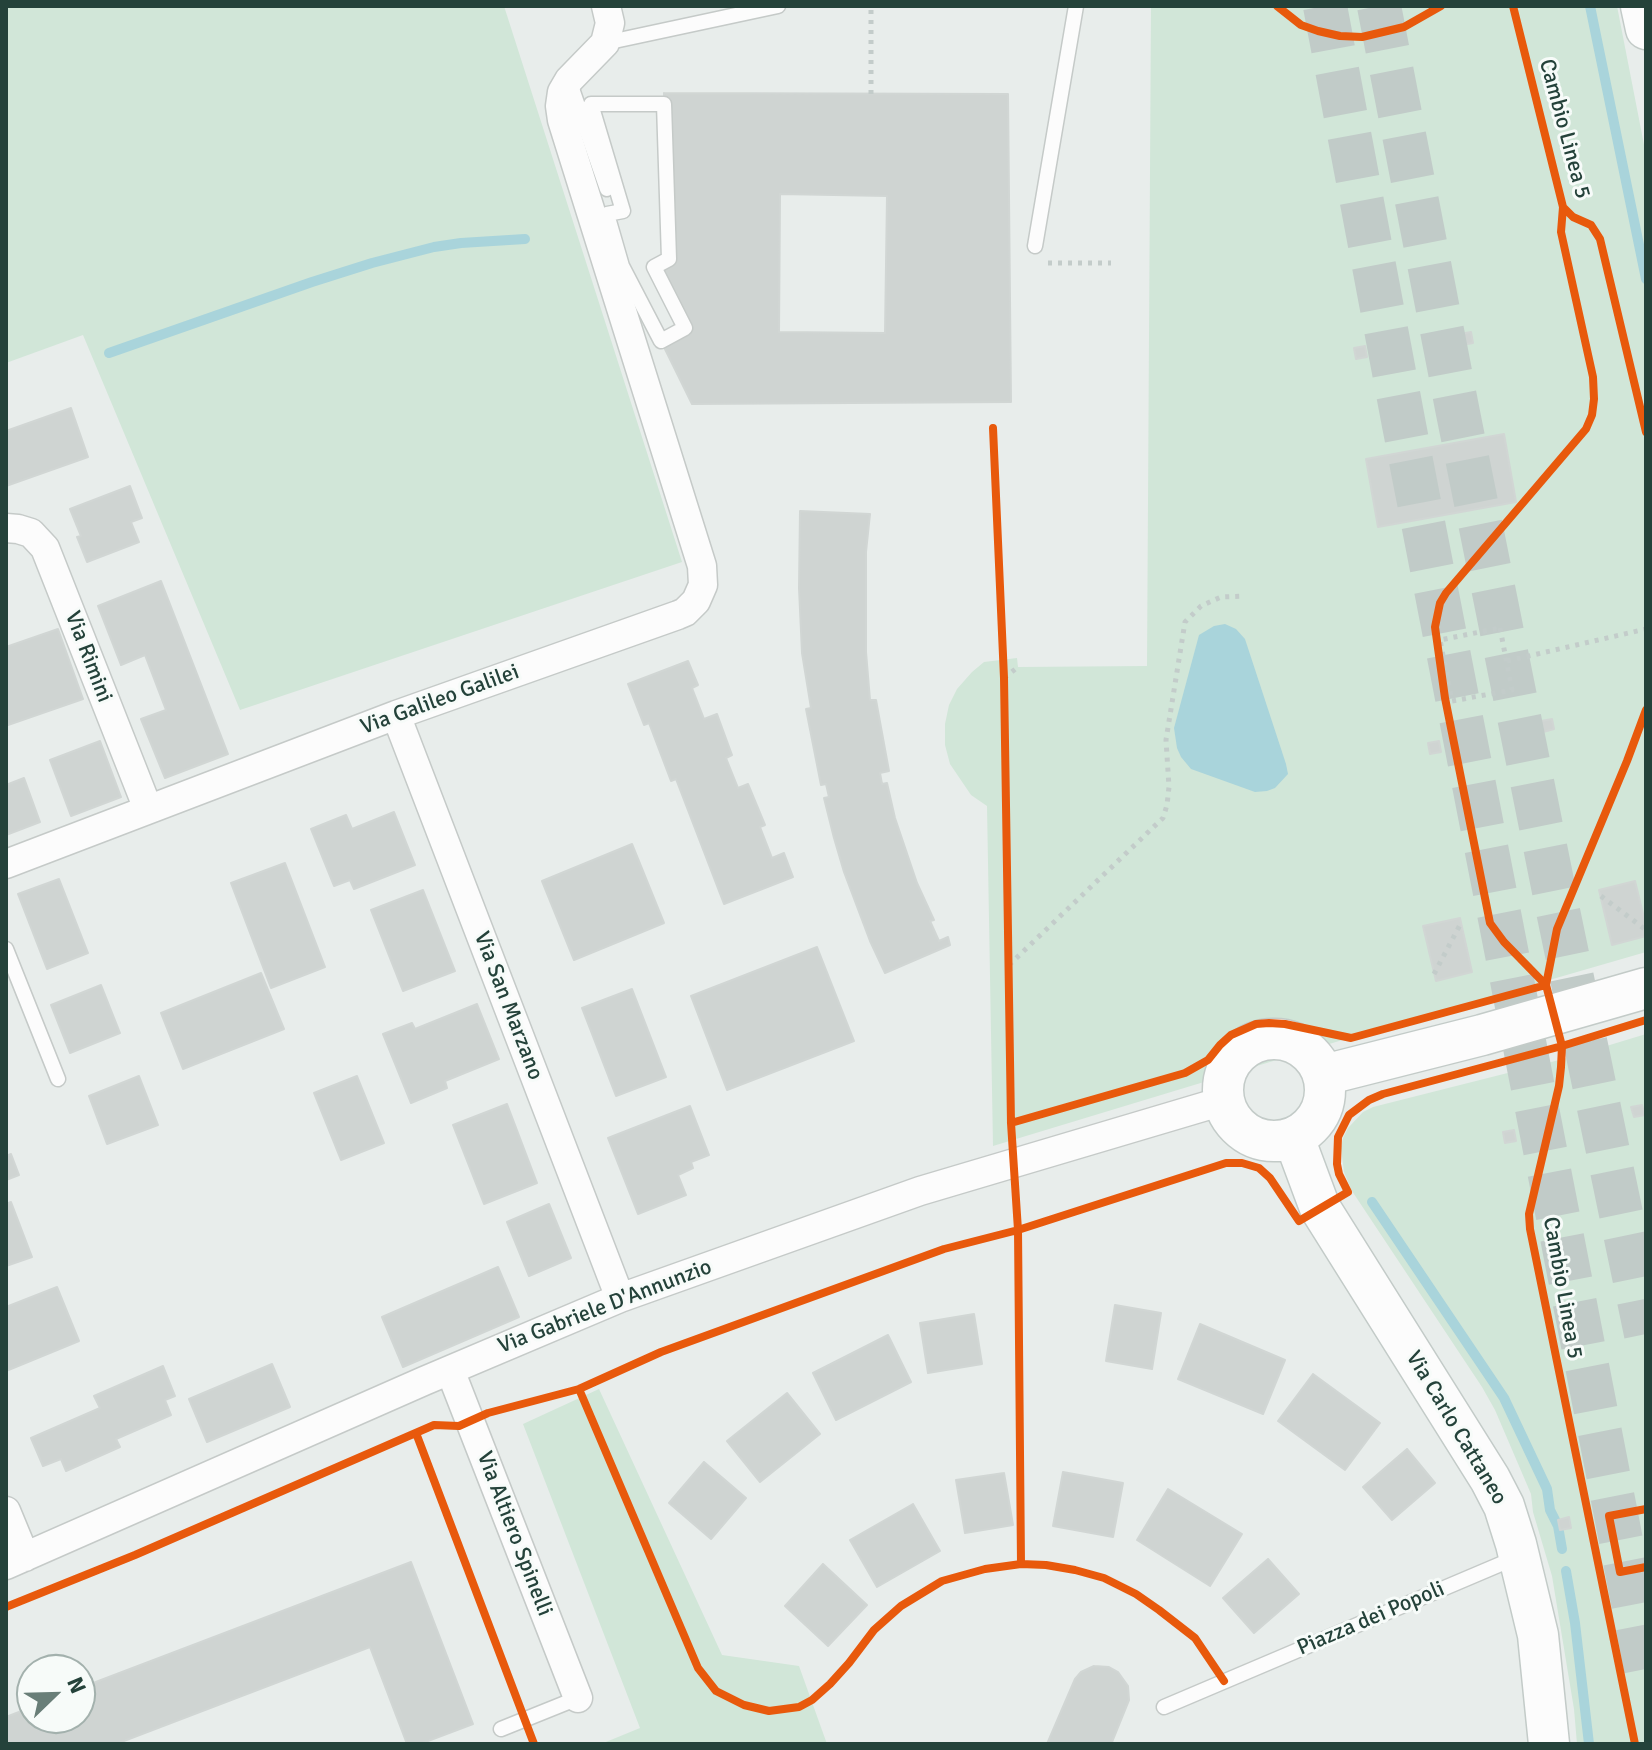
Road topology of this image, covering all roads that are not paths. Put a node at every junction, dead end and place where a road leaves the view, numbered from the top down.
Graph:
1 (606, 6) edge
2 (778, 6) edge
3 (1076, 6) edge
4 (1641, 6) edge
5 (1646, 29) edge
6 (605, 43) junction
7 (569, 80) junction
8 (616, 212) junction
9 (1035, 246) dead end
10 (6, 528) edge
11 (396, 715) junction
12 (148, 809) junction
13 (6, 864) edge
14 (6, 949) edge
15 (1646, 988) edge
16 (1324, 1075) junction
17 (58, 1079) dead end
18 (1223, 1101) junction
19 (1294, 1138) junction
20 (620, 1298) junction
21 (450, 1370) junction
22 (6, 1511) edge
23 (1519, 1556) junction
24 (15, 1561) edge
25 (578, 1698) joint
26 (1164, 1707) dead end
27 (501, 1729) dead end
28 (1549, 1744) edge

1 - 6 street
2 - 6 lane
3 - 9 lane
4 - 5 street
6 - 7 street
7 - 8 lane
7 - 11 street, Via Galileo Galilei
8 - 8 lane
10 - 12 street, Via Rimini
11 - 12 street, Via Galileo Galilei
11 - 20 street, Via San Marzano
12 - 13 street, Via Galileo Galilei
14 - 17 lane
15 - 16 street
16 - 18 street
16 - 19 street
18 - 19 street
18 - 20 street, Via Gabriele D'Annunzio
19 - 23 street, Via Carlo Cattaneo
20 - 21 street, Via Gabriele D'Annunzio
21 - 24 street, Via Gabriele D'Annunzio
21 - 25 street, Via Altiero Spinelli
22 - 24 street
23 - 26 lane, Piazza dei Popoli
23 - 28 street, Via Carlo Cattaneo
25 - 27 lane

